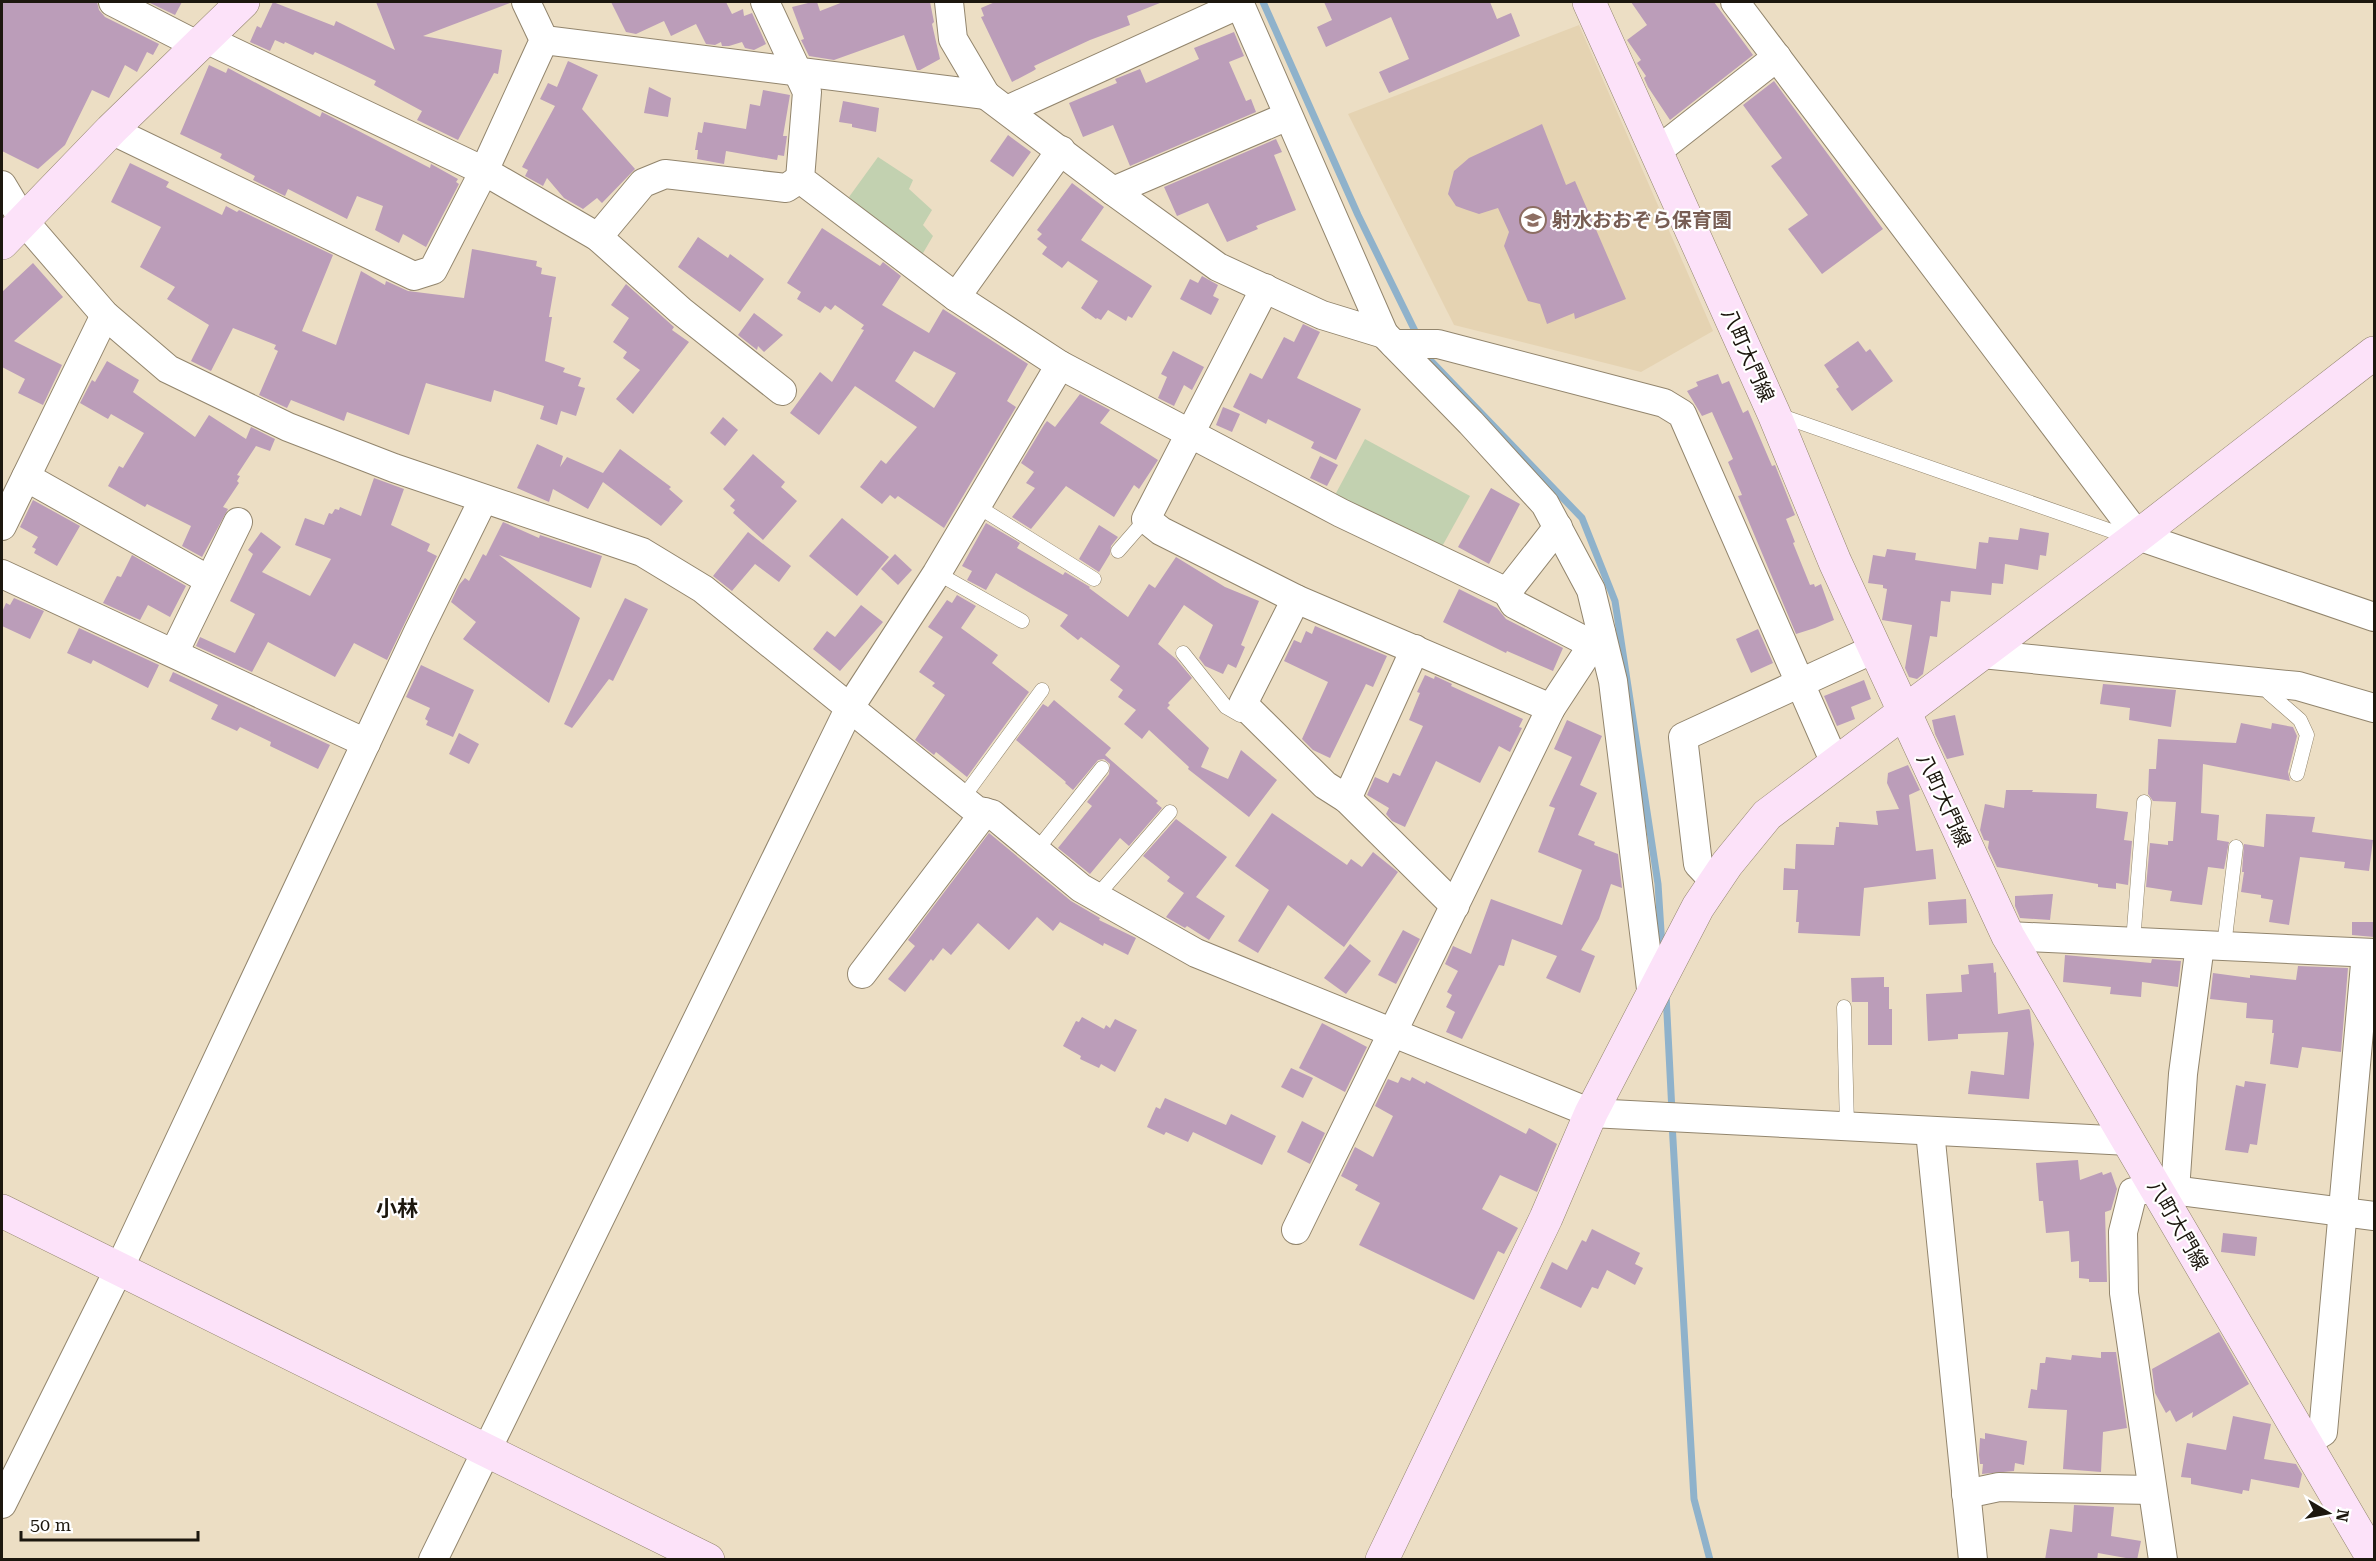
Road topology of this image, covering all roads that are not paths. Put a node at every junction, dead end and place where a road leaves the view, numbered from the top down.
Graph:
1 (113, 2) edge
2 (243, 2) edge
3 (526, 2) edge
4 (768, 2) edge
5 (949, 2) edge
6 (1589, 2) edge
7 (1735, 2) edge
8 (1248, 4) edge
9 (544, 40) junction
10 (202, 42) junction
11 (1777, 57) junction
12 (797, 73) junction
13 (996, 102) junction
14 (1288, 116) junction
15 (111, 130) junction
16 (1061, 150) junction
17 (1656, 152) junction
18 (484, 171) junction
19 (800, 179) junction
20 (2, 185) edge
21 (1113, 191) junction
22 (12, 231) edge
23 (598, 237) junction
24 (1265, 288) junction
25 (956, 297) junction
26 (105, 315) junction
27 (1389, 339) junction
28 (2371, 364) edge
29 (1060, 365) junction
30 (782, 391) dead end
31 (1774, 414) junction
32 (1190, 434) junction
33 (26, 477) junction
34 (483, 500) junction
35 (977, 506) junction
36 (1146, 519) junction
37 (238, 522) dead end
38 (2, 526) edge
39 (1558, 527) junction
40 (2139, 536) junction
41 (1118, 552) dead end
42 (937, 573) junction
43 (2, 574) edge
44 (1094, 579) dead end
45 (209, 580) junction
46 (1507, 592) junction
47 (1296, 599) junction
48 (2374, 617) edge
49 (1022, 621) dead end
50 (1597, 638) junction
51 (1415, 649) junction
52 (1874, 649) junction
53 (174, 652) junction
54 (1183, 653) dead end
55 (1982, 654) junction
56 (2269, 683) junction
57 (1799, 684) junction
58 (1042, 690) dead end
59 (850, 707) junction
60 (1551, 708) junction
61 (2374, 708) edge
62 (1249, 709) junction
63 (1902, 711) junction
64 (366, 743) junction
65 (1835, 763) junction
66 (1102, 768) dead end
67 (2297, 774) dead end
68 (1347, 799) junction
69 (2144, 802) dead end
70 (974, 806) junction
71 (1170, 812) dead end
72 (2236, 846) dead end
73 (1036, 851) junction
74 (1715, 882) junction
75 (1096, 897) junction
76 (1455, 906) junction
77 (2008, 936) junction
78 (2133, 942) junction
79 (2212, 946) junction
80 (2370, 953) edge
81 (862, 974) dead end
82 (1652, 997) junction
83 (1844, 1007) dead end
84 (1392, 1034) junction
85 (2364, 1109) edge
86 (1591, 1113) junction
87 (1847, 1126) junction
88 (1930, 1131) junction
89 (2129, 1141) junction
90 (2166, 1189) junction
91 (2, 1211) edge
92 (2344, 1212) junction
93 (2374, 1216) edge
94 (1296, 1230) dead end
95 (120, 1269) junction
96 (2305, 1443) junction
97 (487, 1451) junction
98 (2152, 1490) junction
99 (1966, 1494) junction
100 (2, 1504) edge
101 (434, 1560) edge
102 (708, 1560) edge
103 (1382, 1560) edge
104 (1973, 1560) edge
105 (2163, 1560) edge
106 (2374, 1560) edge

1 - 10 street
2 - 10 street
3 - 9 street
4 - 12 street
5 - 13 street
6 - 17 street, 八町大門線
7 - 11 street
8 - 13 street
8 - 14 street
9 - 12 street
9 - 18 street
10 - 15 street
10 - 18 street
11 - 17 street
11 - 40 street
12 - 13 street
12 - 19 street
13 - 16 street
14 - 21 street
14 - 27 street
15 - 18 street
15 - 22 street
16 - 21 street
16 - 25 street
17 - 31 street, 八町大門線
18 - 23 street
19 - 23 street
19 - 25 street
20 - 22 street
21 - 24 street
22 - 26 street
23 - 30 street
24 - 27 street
24 - 32 street
25 - 29 street
26 - 33 street
26 - 34 street
27 - 39 street
27 - 57 street
28 - 40 street
29 - 32 street
29 - 35 street
31 - 40 lane
31 - 52 street, 八町大門線
32 - 36 street
32 - 46 street
33 - 38 street
33 - 45 street
34 - 59 street
34 - 64 street
35 - 42 street
35 - 44 lane
36 - 41 lane
36 - 47 street
37 - 45 street
39 - 46 street
39 - 50 street
40 - 48 street
40 - 55 street
42 - 49 lane
42 - 59 street
43 - 53 street
45 - 53 street
46 - 50 street
47 - 51 street
47 - 62 street
50 - 60 street
50 - 82 street
51 - 60 street
51 - 68 street
52 - 57 street
52 - 63 street, 八町大門線
53 - 64 street
54 - 62 lane
55 - 56 street
55 - 63 street
56 - 61 street
56 - 67 lane
57 - 65 street
57 - 74 street
58 - 70 lane
59 - 70 street
59 - 97 street
60 - 76 street
62 - 68 street
63 - 65 street
63 - 77 street, 八町大門線
64 - 95 street
65 - 74 street
66 - 73 lane
68 - 76 street
69 - 78 lane
70 - 73 street
70 - 81 street
71 - 75 lane
72 - 79 lane
73 - 75 street
74 - 82 street
75 - 84 street
76 - 84 street
77 - 78 street
77 - 89 street, 八町大門線
78 - 79 street
79 - 80 street
79 - 90 street
80 - 85 street
82 - 86 street
83 - 87 lane
84 - 86 street
84 - 94 street
85 - 92 street
86 - 87 street
86 - 103 street
87 - 88 street
88 - 89 street
88 - 99 street
89 - 90 street, 八町大門線
90 - 92 street
90 - 96 street, 八町大門線
90 - 98 street
91 - 95 street
92 - 93 street
92 - 96 street
95 - 97 street
95 - 100 street
96 - 106 street, 八町大門線
97 - 101 street
97 - 102 street
98 - 99 street
98 - 105 street
99 - 104 street

